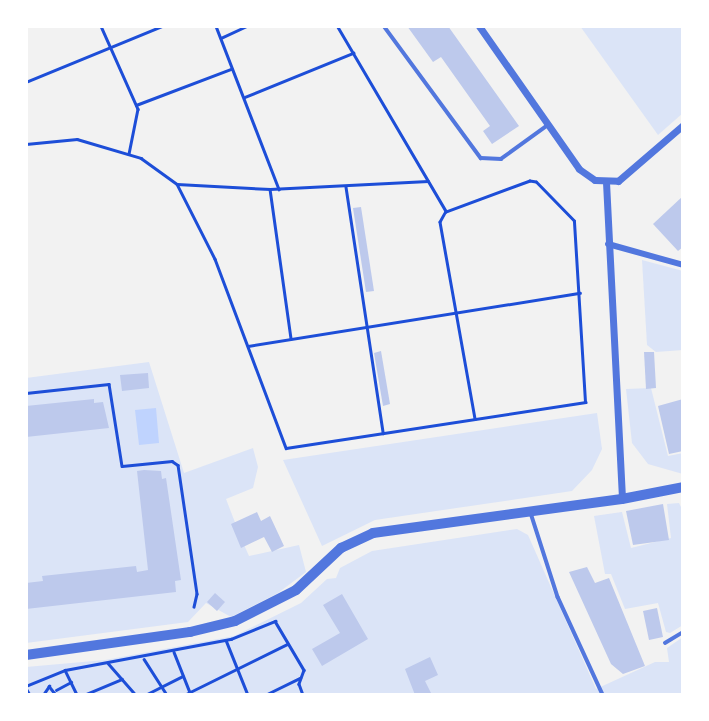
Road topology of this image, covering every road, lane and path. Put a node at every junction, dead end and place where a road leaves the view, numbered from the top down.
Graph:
1 (101, 26) edge
2 (162, 26) edge
3 (216, 26) edge
4 (247, 26) edge
5 (337, 26) edge
6 (384, 26) edge
7 (479, 26) edge
8 (220, 38) junction
9 (110, 47) junction
10 (353, 53) junction
11 (233, 69) junction
12 (26, 82) edge
13 (244, 97) junction
14 (136, 105) junction
15 (548, 125) junction
16 (683, 125) edge
17 (26, 138) edge
18 (28, 144) edge
19 (129, 155) junction
20 (428, 181) junction
21 (606, 182) junction
22 (177, 184) junction
23 (346, 186) junction
24 (270, 189) junction
25 (279, 189) junction
26 (446, 212) junction
27 (608, 244) junction
28 (683, 265) edge
29 (580, 293) junction
30 (455, 313) junction
31 (365, 327) junction
32 (291, 339) junction
33 (248, 346) junction
34 (26, 393) edge
35 (475, 419) junction
36 (383, 433) junction
37 (681, 490) edge
38 (622, 499) junction
39 (530, 511) junction
40 (194, 607) dead end
41 (683, 632) edge
42 (226, 640) junction
43 (665, 643) dead end
44 (287, 644) junction
45 (174, 652) junction
46 (26, 655) edge
47 (144, 657) junction
48 (108, 663) junction
49 (57, 665) dead end
50 (238, 668) junction
51 (65, 670) junction
52 (60, 672) junction
53 (183, 676) junction
54 (303, 676) junction
55 (44, 679) junction
56 (122, 679) junction
57 (71, 682) junction
58 (47, 686) junction
59 (26, 687) edge
60 (162, 687) junction
61 (56, 690) junction
62 (190, 693) edge
63 (30, 695) edge
64 (43, 695) edge
65 (56, 695) edge
66 (77, 695) edge
67 (84, 695) edge
68 (136, 695) edge
69 (145, 695) edge
70 (167, 695) edge
71 (184, 695) edge
72 (248, 695) edge
73 (265, 695) edge
74 (303, 695) edge
75 (604, 695) edge

1 - 9 path
2 - 9 path
3 - 8 path
4 - 8 path
5 - 10 path
6 - 15 lane
7 - 15 street
8 - 11 path
9 - 12 path
9 - 14 path
10 - 13 path
10 - 20 path
11 - 13 path
11 - 14 path
13 - 25 path
14 - 19 path
15 - 21 street
16 - 21 street
17 - 18 path
18 - 19 path
19 - 22 path
20 - 23 path
20 - 26 path
21 - 27 street
22 - 24 path
22 - 33 path
23 - 25 path
23 - 31 path
24 - 25 path
24 - 32 path
26 - 29 path
26 - 30 path
27 - 28 street
27 - 38 street
29 - 30 path
29 - 35 path
30 - 31 path
30 - 35 path
31 - 32 path
31 - 36 path
32 - 33 path
33 - 36 path
34 - 40 path
35 - 36 path
37 - 38 street
38 - 39 street
39 - 46 street
39 - 75 lane
41 - 43 lane
42 - 44 path
42 - 45 path
42 - 50 path
44 - 50 path
44 - 54 path
45 - 47 path
45 - 53 path
47 - 48 path
47 - 60 path
48 - 51 path
48 - 56 path
49 - 52 path
50 - 62 path
50 - 72 path
51 - 52 path
51 - 57 path
52 - 55 path
53 - 60 path
53 - 62 path
54 - 73 path
54 - 74 path
55 - 58 path
55 - 59 path
56 - 67 path
56 - 68 path
57 - 61 path
57 - 66 path
58 - 61 path
58 - 64 path
59 - 63 path
60 - 69 path
60 - 70 path
61 - 65 path
62 - 71 path

